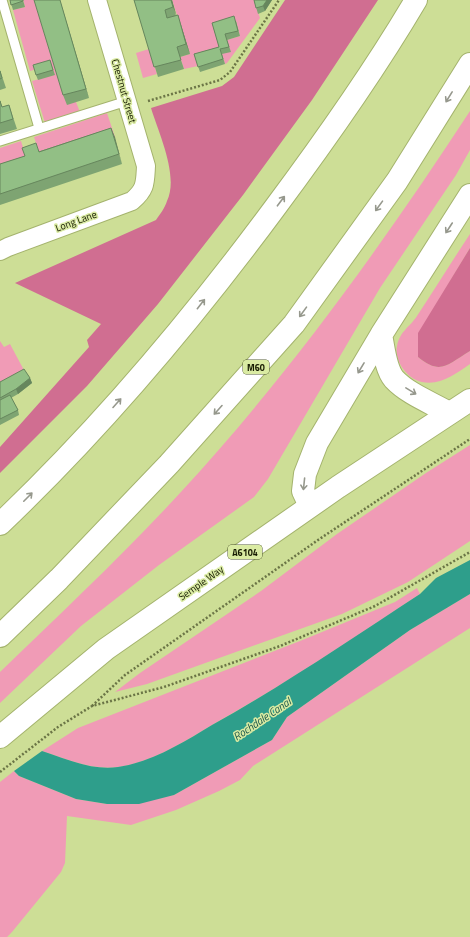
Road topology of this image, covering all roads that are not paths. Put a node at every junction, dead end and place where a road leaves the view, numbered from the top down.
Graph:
1 (2, 0) edge
2 (97, 0) edge
3 (416, 0) edge
4 (470, 64) edge
5 (128, 104) junction
6 (39, 128) junction
7 (0, 141) edge
8 (145, 184) joint
9 (470, 195) edge
10 (0, 251) edge
11 (381, 335) junction
12 (470, 400) edge
13 (449, 413) junction
14 (310, 506) junction
15 (0, 524) edge
16 (0, 636) edge
17 (0, 737) edge

1 - 6 lane
2 - 5 street, Chestnut Street
15 -> 3 highway
4 -> 16 highway, M60
5 - 6 lane
5 - 8 street, Chestnut Street
6 - 7 lane
8 - 10 street, Long Lane
9 -> 11 highway
11 -> 13 highway
11 -> 14 highway
12 - 13 highway, Semple Way / A6104
13 - 14 highway, Semple Way / A6104
14 - 17 highway, Semple Way / A6104

